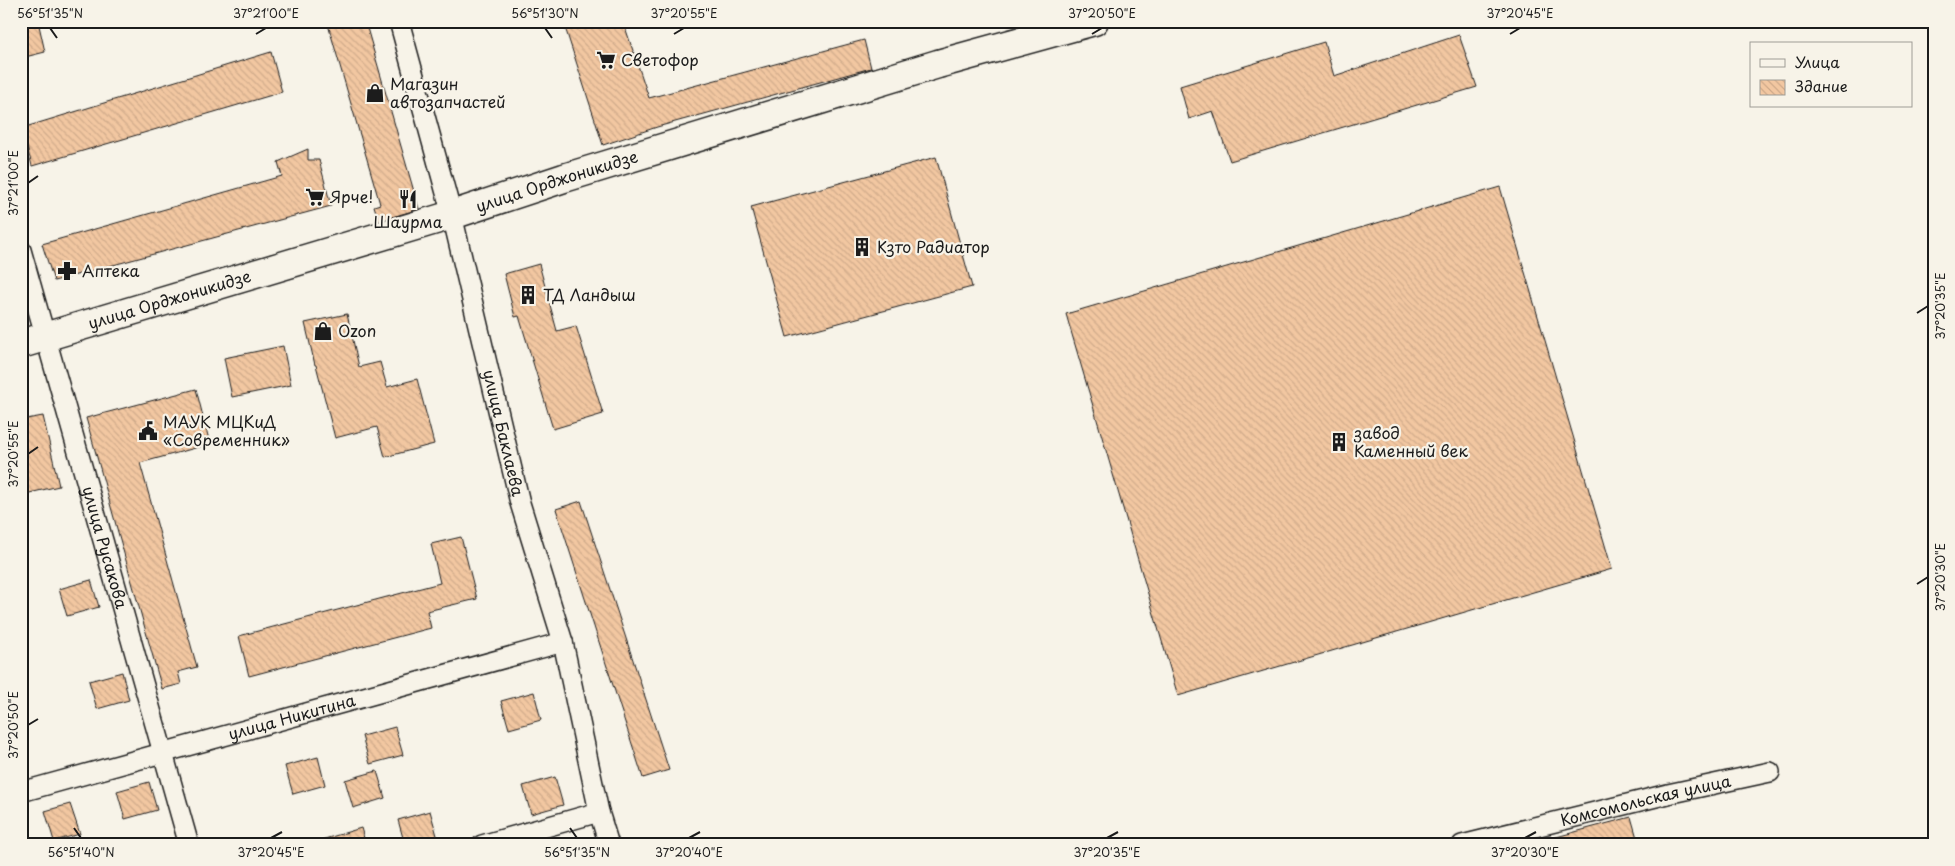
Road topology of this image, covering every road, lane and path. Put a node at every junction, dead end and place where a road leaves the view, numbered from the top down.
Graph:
1 (399, 21) edge
2 (1094, 21) edge
3 (452, 215) junction
4 (21, 250) edge
5 (33, 341) edge
6 (563, 642) junction
7 (162, 752) junction
8 (1770, 772) dead end
9 (21, 792) edge
10 (600, 812) junction
11 (188, 845) edge
12 (482, 845) edge
13 (609, 845) edge
14 (1462, 845) edge

1 - 3 street, улица Баклаева
2 - 3 main road, улица Орджоникидзе
3 - 5 main road, улица Орджоникидзе
3 - 6 street, улица Баклаева
4 - 5 street, улица Русакова
5 - 7 street, улица Русакова
6 - 7 street, улица Никитина
6 - 10 street, улица Баклаева
7 - 9 street, улица Никитина
7 - 11 street, улица Русакова
8 - 14 street, Комсомольская улица
10 - 12 street
10 - 13 street, улица Баклаева

